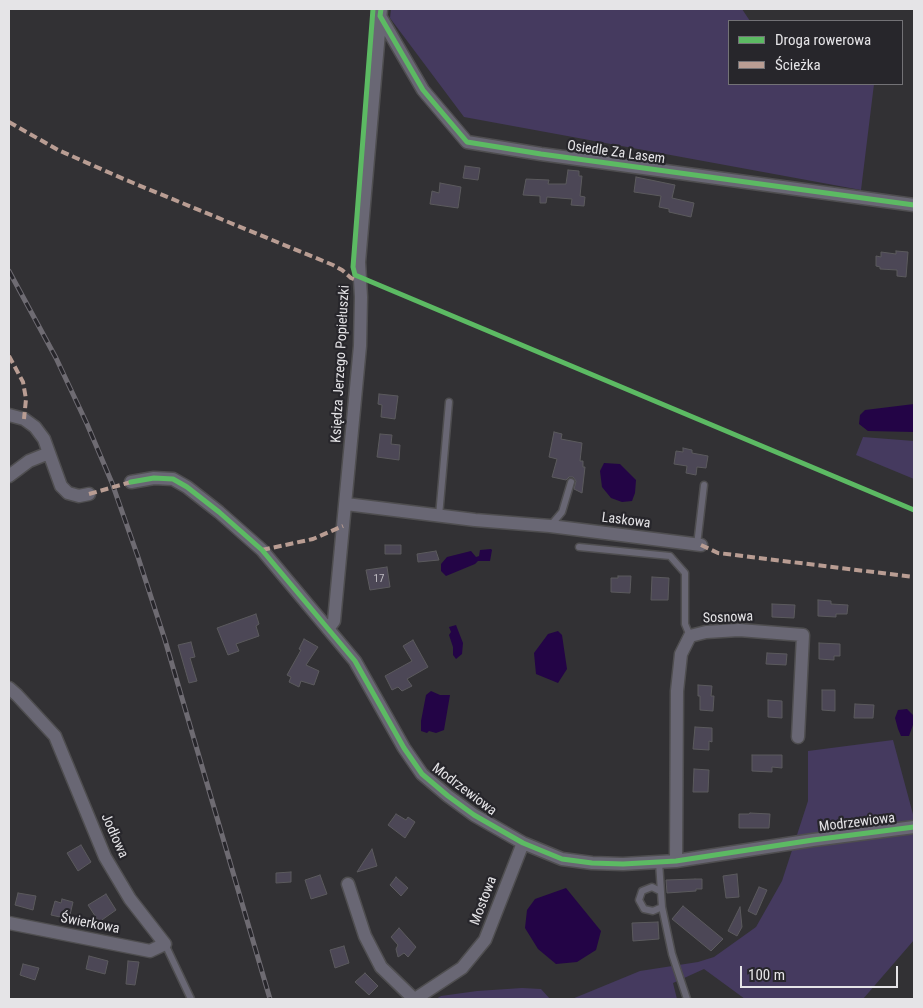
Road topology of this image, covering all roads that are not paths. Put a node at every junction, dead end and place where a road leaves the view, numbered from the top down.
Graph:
1 (380, 12) edge
2 (914, 205) edge
3 (449, 402) dead end
4 (9, 415) edge
5 (50, 453) junction
6 (9, 476) edge
7 (131, 482) dead end
8 (571, 482) dead end
9 (704, 485) dead end
10 (89, 494) dead end
11 (346, 504) junction
12 (439, 516) junction
13 (550, 526) junction
14 (699, 545) joint
15 (579, 547) dead end
16 (328, 629) junction
17 (690, 636) junction
18 (9, 688) edge
19 (798, 737) dead end
20 (914, 827) edge
21 (522, 843) junction
22 (676, 861) junction
23 (659, 862) junction
24 (348, 884) dead end
25 (660, 891) junction
26 (662, 907) junction
27 (9, 923) edge
28 (165, 944) junction
29 (191, 999) edge
30 (414, 999) edge
31 (687, 999) edge

1 - 2 street, Osiedle Za Lasem
1 - 11 street, Księdza Jerzego Popiełuszki
3 - 12 lane
4 - 5 street
5 - 6 street
5 - 10 street
7 - 16 street, Modrzewiowa
8 - 13 lane
9 - 14 lane, Laskowa
11 - 12 street, Laskowa
11 - 16 street, Księdza Jerzego Popiełuszki
12 - 13 street, Laskowa
13 - 14 street, Laskowa
15 - 17 lane
16 - 21 street, Modrzewiowa
17 - 19 street, Sosnowa
17 - 22 street, Sosnowa
18 - 28 street, Jodłowa
20 - 22 street, Modrzewiowa
21 - 23 street, Modrzewiowa
21 - 30 street, Mostowa
22 - 23 street, Modrzewiowa
23 - 25 lane
24 - 30 street, Mostowa
25 - 26 lane
25 - 26 lane
26 - 31 lane
27 - 28 street, Świerkowa
28 - 29 lane, Jodłowa

